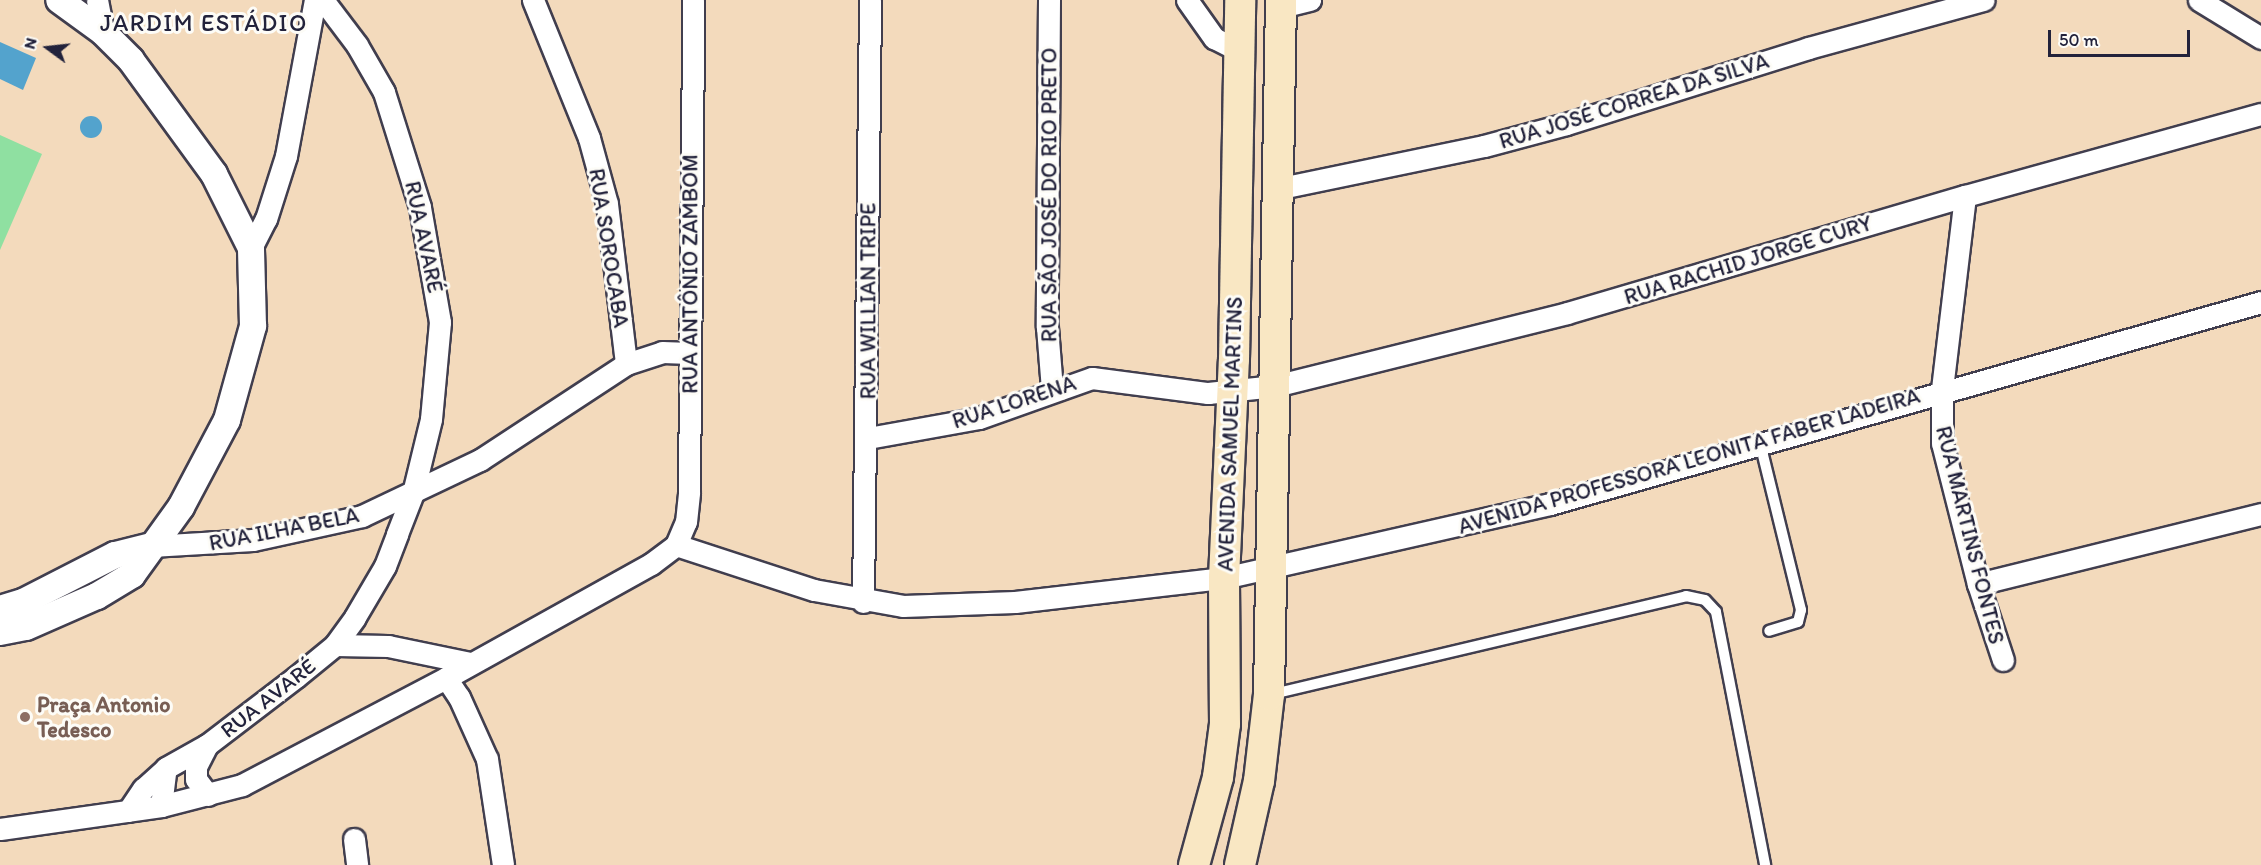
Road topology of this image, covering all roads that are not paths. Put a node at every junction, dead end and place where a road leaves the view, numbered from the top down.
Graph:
1 (59, 0) edge
2 (97, 0) edge
3 (315, 0) edge
4 (323, 0) edge
5 (533, 0) edge
6 (693, 0) edge
7 (870, 0) edge
8 (1187, 0) edge
9 (1240, 0) edge
10 (1310, 0) edge
11 (1984, 0) edge
12 (2199, 0) edge
13 (1048, 1) edge
14 (1281, 4) edge
15 (103, 32) junction
16 (2261, 38) edge
17 (1280, 39) junction
18 (1238, 50) junction
19 (2261, 114) edge
20 (1281, 188) junction
21 (1965, 196) junction
22 (251, 248) junction
23 (2261, 302) edge
24 (690, 353) junction
25 (626, 364) junction
26 (1275, 386) junction
27 (1052, 389) junction
28 (1942, 390) junction
29 (1233, 392) junction
30 (868, 438) junction
31 (1760, 443) junction
32 (413, 493) junction
33 (2261, 514) edge
34 (676, 545) junction
35 (151, 546) junction
36 (1272, 568) junction
37 (1224, 578) junction
38 (1978, 584) junction
39 (863, 602) junction
40 (0, 609) edge
41 (355, 617) junction
42 (1769, 631) dead end
43 (0, 632) edge
44 (335, 645) junction
45 (388, 646) junction
46 (2003, 660) dead end
47 (470, 663) junction
48 (446, 678) junction
49 (1269, 695) junction
50 (207, 745) junction
51 (166, 768) junction
52 (208, 795) junction
53 (161, 806) junction
54 (128, 811) junction
55 (0, 829) edge
56 (354, 839) dead end
57 (357, 865) edge
58 (503, 865) edge
59 (1194, 865) edge
60 (1240, 865) edge
61 (1765, 865) edge

1 - 15 street
2 - 15 street
3 - 22 street
4 - 32 street, RUA AVARÉ
5 - 25 street, RUA SOROCABA
6 - 24 street, RUA ANTÔNIO ZAMBOM
7 - 30 street, RUA WILLIAN TRIPE
8 - 18 street
9 - 18 main road, AVENIDA SAMUEL MARTINS
10 - 14 street
11 - 20 street, RUA JOSÉ CORREA DA SILVA
12 - 16 street
13 - 27 street, RUA SÃO JOSÉ DO RIO PRETO
14 - 17 main road, AVENIDA SAMUEL MARTINS
15 - 22 street
17 - 18 main road
17 - 20 main road, AVENIDA SAMUEL MARTINS
18 - 29 main road, AVENIDA SAMUEL MARTINS
19 - 21 street, RUA RACHID JORGE CURY
20 - 26 main road, AVENIDA SAMUEL MARTINS
21 - 26 street, RUA RACHID JORGE CURY
21 - 28 street, RUA MARTINS FONTES
22 - 35 street
23 - 28 street, AVENIDA PROFESSORA LEONITA FABER LADEIRA
24 - 25 street
24 - 34 street, RUA ANTÔNIO ZAMBOM
25 - 32 street
26 - 29 street, RUA RACHID JORGE CURY
26 - 36 main road, AVENIDA SAMUEL MARTINS
27 - 29 street, RUA LORENA
27 - 30 street, RUA LORENA
28 - 31 street, AVENIDA PROFESSORA LEONITA FABER LADEIRA
28 - 38 street, RUA MARTINS FONTES
29 - 37 main road, AVENIDA SAMUEL MARTINS
30 - 39 street, RUA WILLIAN TRIPE
31 - 36 street, AVENIDA PROFESSORA LEONITA FABER LADEIRA
31 - 42 lane
32 - 35 street, RUA ILHA BELA
32 - 41 street, RUA AVARÉ
33 - 38 street
34 - 39 street, AVENIDA PROFESSORA LEONITA FABER LADEIRA
34 - 47 street
35 - 40 street
35 - 43 street
36 - 37 street, AVENIDA PROFESSORA LEONITA FABER LADEIRA
36 - 49 main road, AVENIDA SAMUEL MARTINS
37 - 39 street, AVENIDA PROFESSORA LEONITA FABER LADEIRA
37 - 59 main road, AVENIDA SAMUEL MARTINS
38 - 46 street, RUA MARTINS FONTES
41 - 44 street, RUA AVARÉ
41 - 45 street
44 - 45 street
44 - 50 street, RUA AVARÉ
45 - 47 street
47 - 48 street
48 - 52 street
48 - 58 street
49 - 60 main road, AVENIDA SAMUEL MARTINS
49 - 61 lane
50 - 51 street, RUA AVARÉ
50 - 52 street, RUA AVARÉ
51 - 53 street
51 - 54 street, RUA AVARÉ
52 - 53 street
53 - 54 street
54 - 55 street
56 - 57 street

